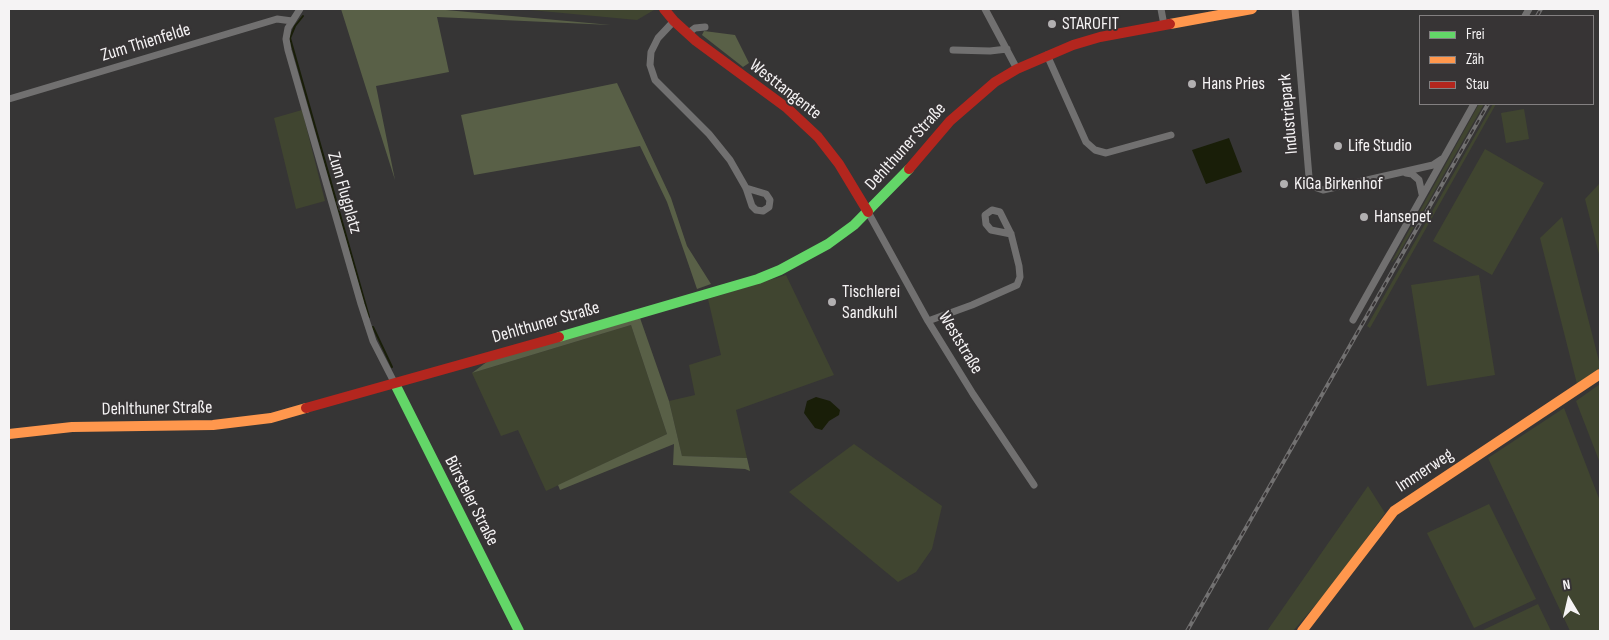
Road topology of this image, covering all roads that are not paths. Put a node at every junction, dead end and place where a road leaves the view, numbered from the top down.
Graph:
1 (300, 9) edge
2 (664, 9) edge
3 (985, 9) edge
4 (1161, 9) edge
5 (1252, 9) edge
6 (1295, 9) edge
7 (292, 21) junction
8 (674, 22) junction
9 (1164, 25) junction
10 (705, 27) dead end
11 (687, 34) junction
12 (1008, 49) junction
13 (953, 50) dead end
14 (1047, 55) junction
15 (1017, 69) junction
16 (9, 99) edge
17 (1473, 105) edge
18 (1170, 135) dead end
19 (1442, 159) junction
20 (1401, 172) junction
21 (746, 188) dead end
22 (1422, 194) junction
23 (868, 212) junction
24 (1010, 234) dead end
25 (1353, 320) dead end
26 (928, 321) junction
27 (1600, 374) edge
28 (395, 384) junction
29 (9, 434) edge
30 (1034, 485) dead end
31 (519, 631) edge
32 (1302, 631) edge

1 - 7 street, Zum Flugplatz
2 - 8 street, Westtangente
3 - 12 street
4 - 9 street
5 - 9 street, Dehlthuner Straße
6 - 20 street, Industriepark
7 - 16 street, Zum Thienfelde
7 - 28 street, Zum Flugplatz
8 - 11 street, Westtangente
8 - 21 street
9 - 14 street, Dehlthuner Straße
10 - 11 street
11 - 23 street, Westtangente
12 - 13 street
12 - 15 street
14 - 15 street, Dehlthuner Straße
14 - 18 street
15 - 23 street, Dehlthuner Straße
17 - 19 street
19 - 20 street, Industriepark
19 - 22 street
20 - 22 street
22 - 25 street
23 - 26 street, Weststraße
23 - 28 street, Dehlthuner Straße
24 - 26 street
26 - 30 street, Weststraße
27 - 32 street, Immerweg
28 - 29 street, Dehlthuner Straße
28 - 31 street, Bürsteler Straße

